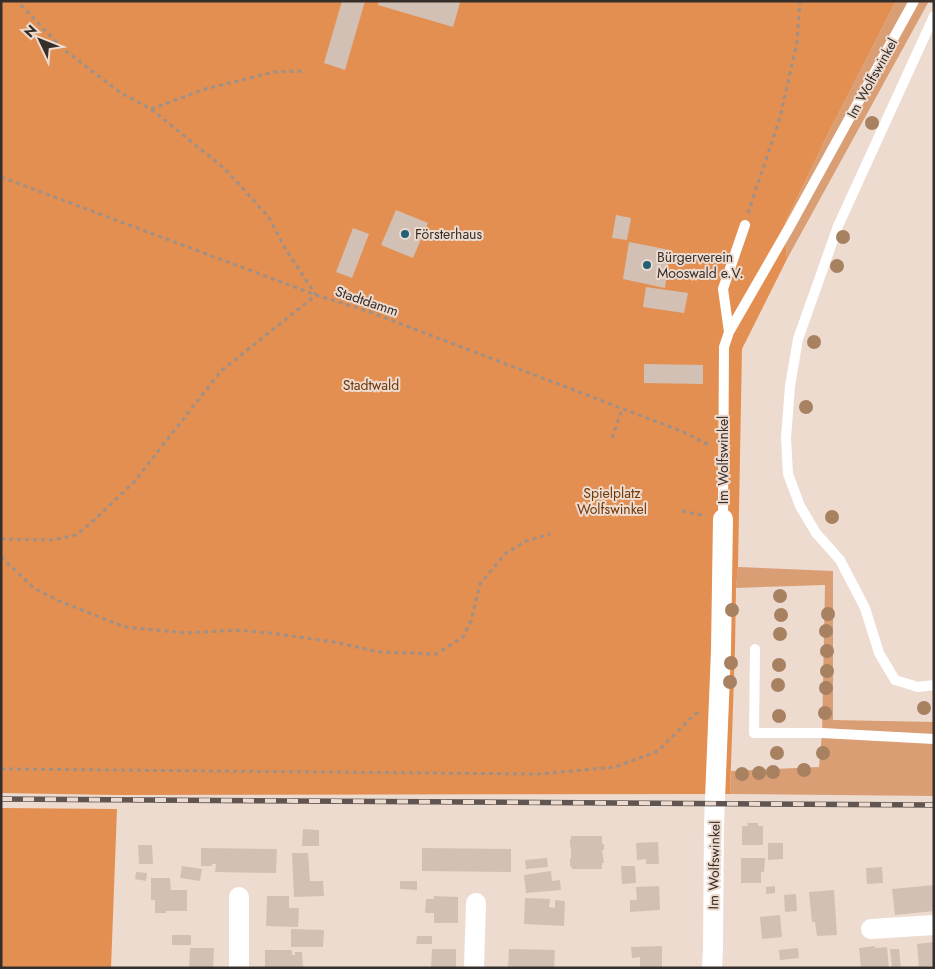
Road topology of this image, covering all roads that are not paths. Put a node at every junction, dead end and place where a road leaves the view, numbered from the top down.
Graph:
1 (914, 1) edge
2 (934, 16) edge
3 (746, 220) road end
4 (729, 332) junction
5 (723, 519) joint
6 (755, 649) dead end
7 (934, 685) edge
8 (934, 739) edge
9 (239, 897) dead end
10 (476, 903) dead end
11 (934, 925) edge
12 (871, 929) dead end
13 (239, 968) edge
14 (474, 968) edge
15 (712, 968) edge

1 - 4 lane, Im Wolfswinkel
2 - 7 lane
3 - 4 lane
4 - 5 lane, Im Wolfswinkel
5 - 15 street, Im Wolfswinkel
6 - 8 lane
9 - 13 street
10 - 14 street
11 - 12 street

